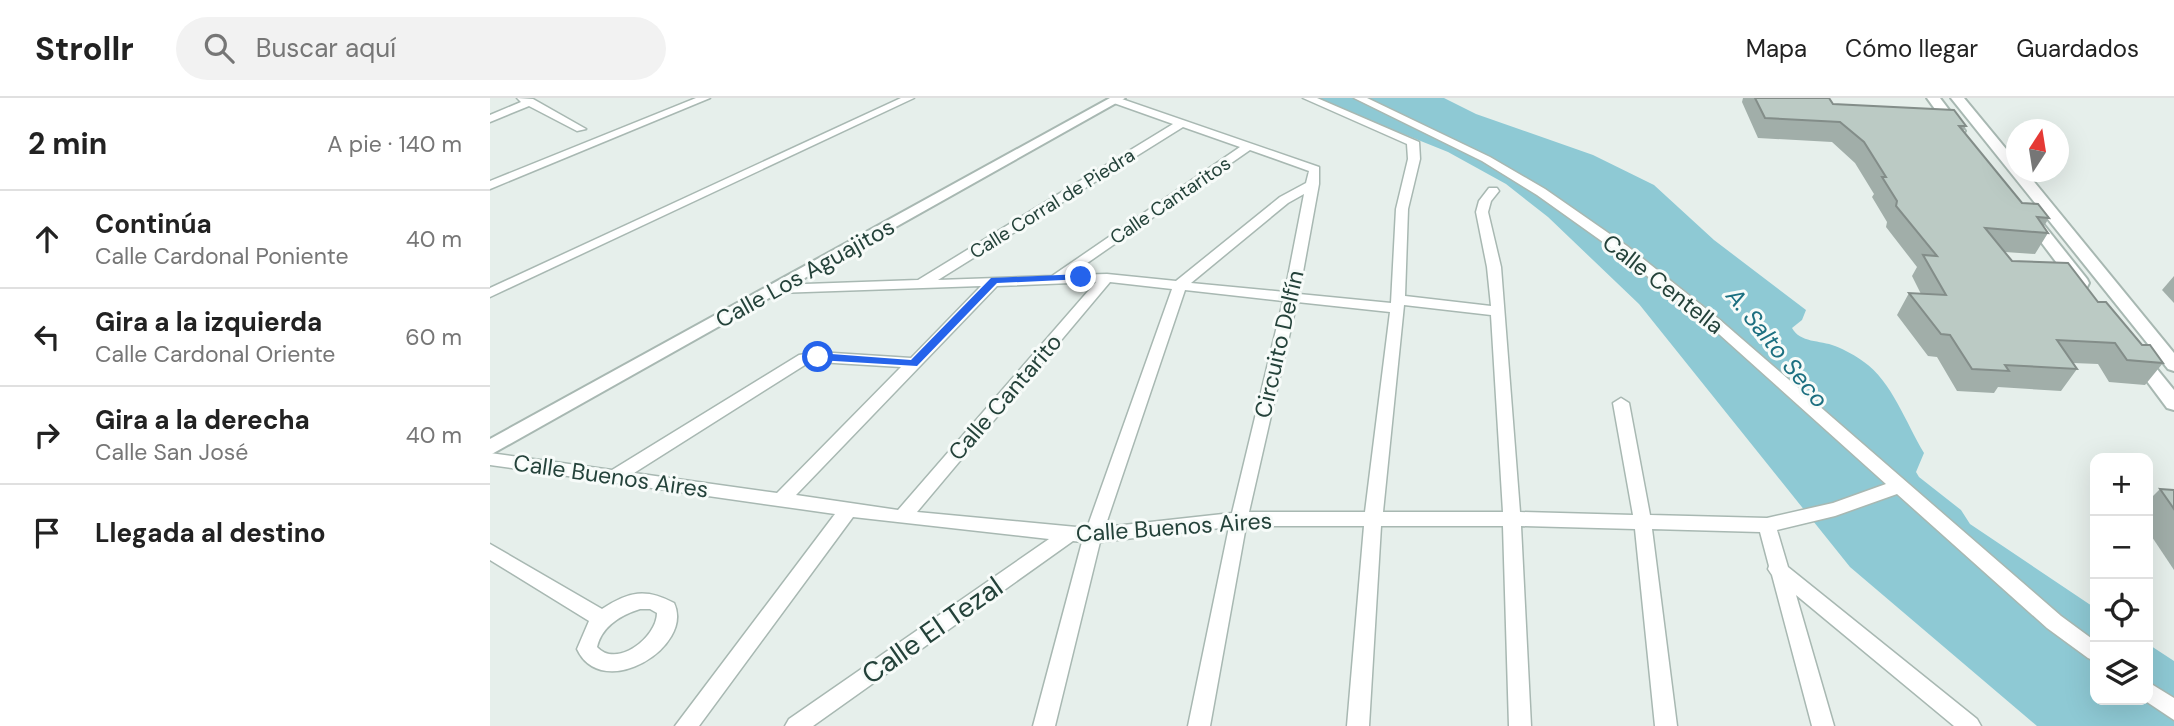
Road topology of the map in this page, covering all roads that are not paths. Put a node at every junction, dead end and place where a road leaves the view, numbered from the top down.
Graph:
1 (705, 98) edge
2 (909, 98) edge
3 (1308, 98) edge
4 (1359, 98) edge
5 (1933, 98) edge
6 (1957, 98) edge
7 (1117, 99) edge
8 (525, 100) edge
9 (688, 100) edge
10 (490, 120) edge
11 (1182, 123) junction
12 (581, 130) dead end
13 (1970, 145) edge
14 (1249, 146) junction
15 (2006, 157) edge
16 (2027, 182) edge
17 (1313, 184) junction
18 (490, 186) edge
19 (1493, 191) dead end
20 (2021, 205) edge
21 (1057, 278) junction
22 (1107, 278) junction
23 (995, 280) junction
24 (922, 283) junction
25 (1180, 285) junction
26 (777, 289) junction
27 (490, 293) edge
28 (1291, 297) junction
29 (2095, 301) edge
30 (1397, 304) junction
31 (1498, 312) junction
32 (2128, 343) edge
33 (914, 363) junction
34 (2174, 365) edge
35 (1621, 403) dead end
36 (2174, 403) edge
37 (490, 448) edge
38 (490, 459) edge
39 (614, 477) junction
40 (1899, 486) junction
41 (782, 500) junction
42 (849, 509) junction
43 (902, 517) junction
44 (1239, 519) junction
45 (1373, 519) junction
46 (1512, 519) junction
47 (1643, 524) junction
48 (1767, 525) junction
49 (1068, 535) junction
50 (1093, 536) junction
51 (490, 551) edge
52 (1777, 569) junction
53 (603, 619) dead end
54 (2090, 648) edge
55 (2153, 695) edge
56 (2174, 710) edge
57 (1042, 723) edge
58 (686, 726) edge
59 (796, 726) edge
60 (1199, 726) edge
61 (1358, 726) edge
62 (1520, 726) edge
63 (1666, 726) edge
64 (1823, 726) edge
65 (1970, 726) edge

1 - 9 street
2 - 27 street
3 - 30 street
4 - 40 street, Calle Centella
5 - 13 street
6 - 15 street
7 - 11 street
7 - 26 street, Calle Los Aguajitos
8 - 10 street
8 - 12 street
9 - 18 street
11 - 14 street
11 - 24 street, Calle Corral de Piedra
14 - 17 street
14 - 21 street, Calle Cantaritos
16 - 34 street
17 - 25 street
17 - 28 street, Circuito Delfín
19 - 31 street
20 - 29 street
21 - 22 street
21 - 23 street
22 - 25 street
22 - 43 street, Calle Cantarito
23 - 24 street
23 - 33 street
24 - 26 street
25 - 28 street
25 - 50 street
26 - 37 street, Calle Los Aguajitos
28 - 30 street
28 - 44 street, Circuito Delfín
30 - 31 street
30 - 45 street
31 - 46 street
32 - 36 street
33 - 39 street
33 - 41 street
35 - 47 street
38 - 39 street, Calle Buenos Aires
39 - 41 street, Calle Buenos Aires
40 - 48 street, Calle Buenos Aires
40 - 54 street, Calle Centella
41 - 42 street, Calle Buenos Aires
42 - 43 street, Calle Buenos Aires
42 - 58 street
43 - 49 street, Calle Buenos Aires
44 - 45 street, Calle Buenos Aires
44 - 50 street, Calle Buenos Aires
44 - 60 street, Circuito Delfín
45 - 46 street, Calle Buenos Aires
45 - 61 street
46 - 47 street, Calle Buenos Aires
46 - 62 street
47 - 48 street, Calle Buenos Aires
47 - 63 street
48 - 52 street
49 - 50 street, Calle Buenos Aires
49 - 59 street, Calle El Tezal
50 - 57 street
51 - 53 street
52 - 64 street
52 - 65 street
55 - 56 street

